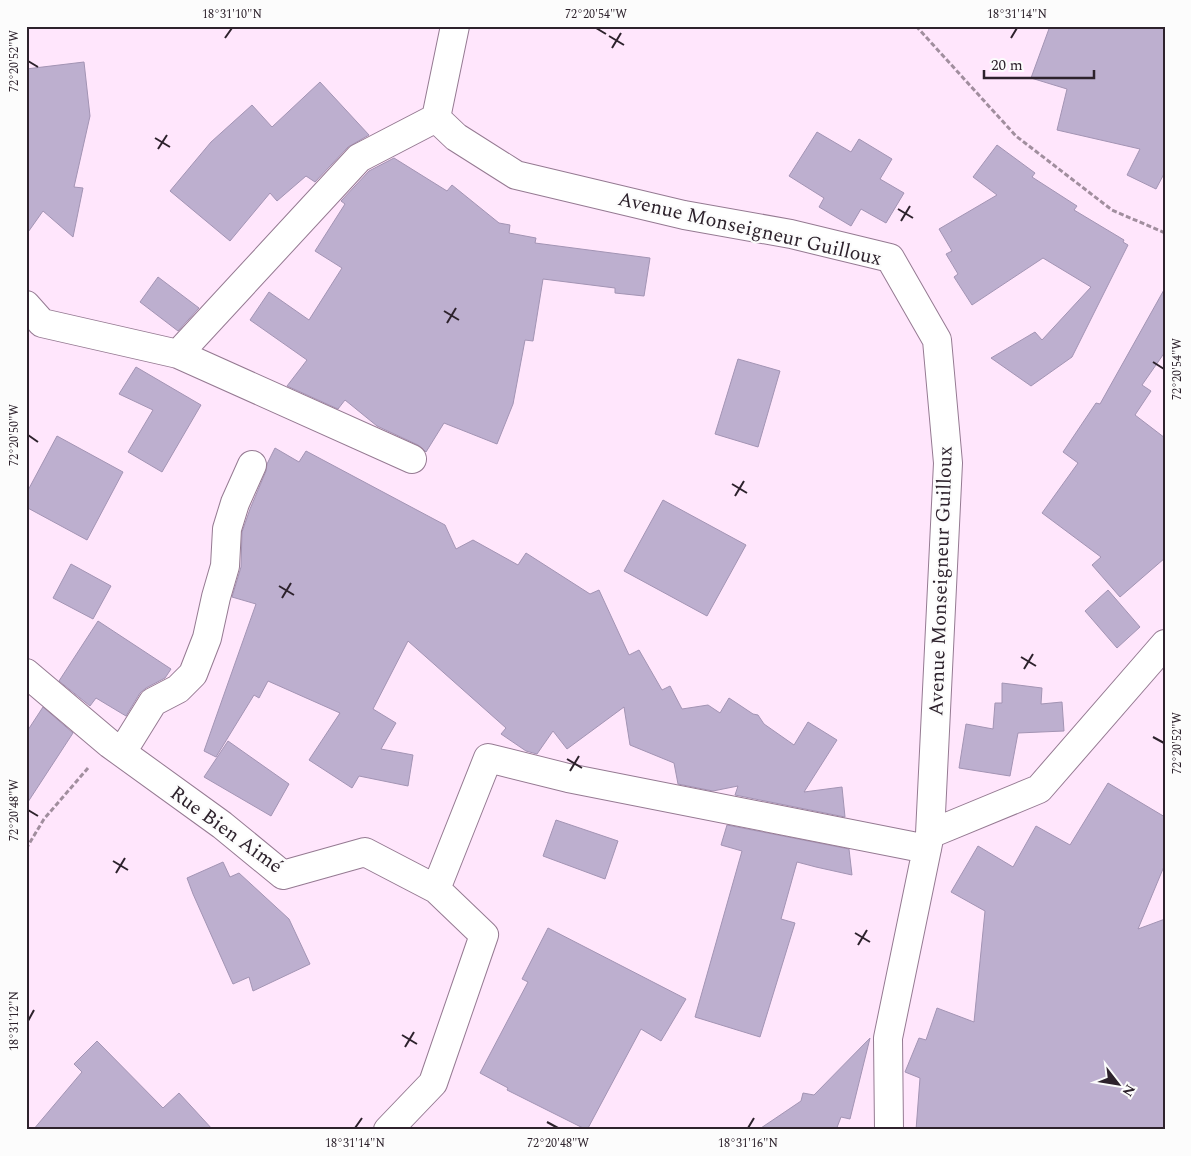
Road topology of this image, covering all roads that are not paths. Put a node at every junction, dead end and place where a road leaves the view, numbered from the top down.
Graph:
1 (455, 26) edge
2 (436, 118) junction
3 (26, 305) edge
4 (178, 354) junction
5 (412, 459) dead end
6 (252, 466) dead end
7 (1165, 644) edge
8 (26, 673) edge
9 (116, 748) junction
10 (928, 842) junction
11 (436, 889) junction
12 (388, 1130) edge
13 (890, 1130) edge

1 - 2 street
2 - 4 street
2 - 10 street, Avenue Monseigneur Guilloux
3 - 4 street
4 - 5 street
6 - 9 street
7 - 10 street
8 - 9 street, Rue Bien Aimé
9 - 11 street, Rue Bien Aimé
10 - 11 street
10 - 13 street, Avenue Monseigneur Guilloux
11 - 12 street, Rue Bien Aimé

